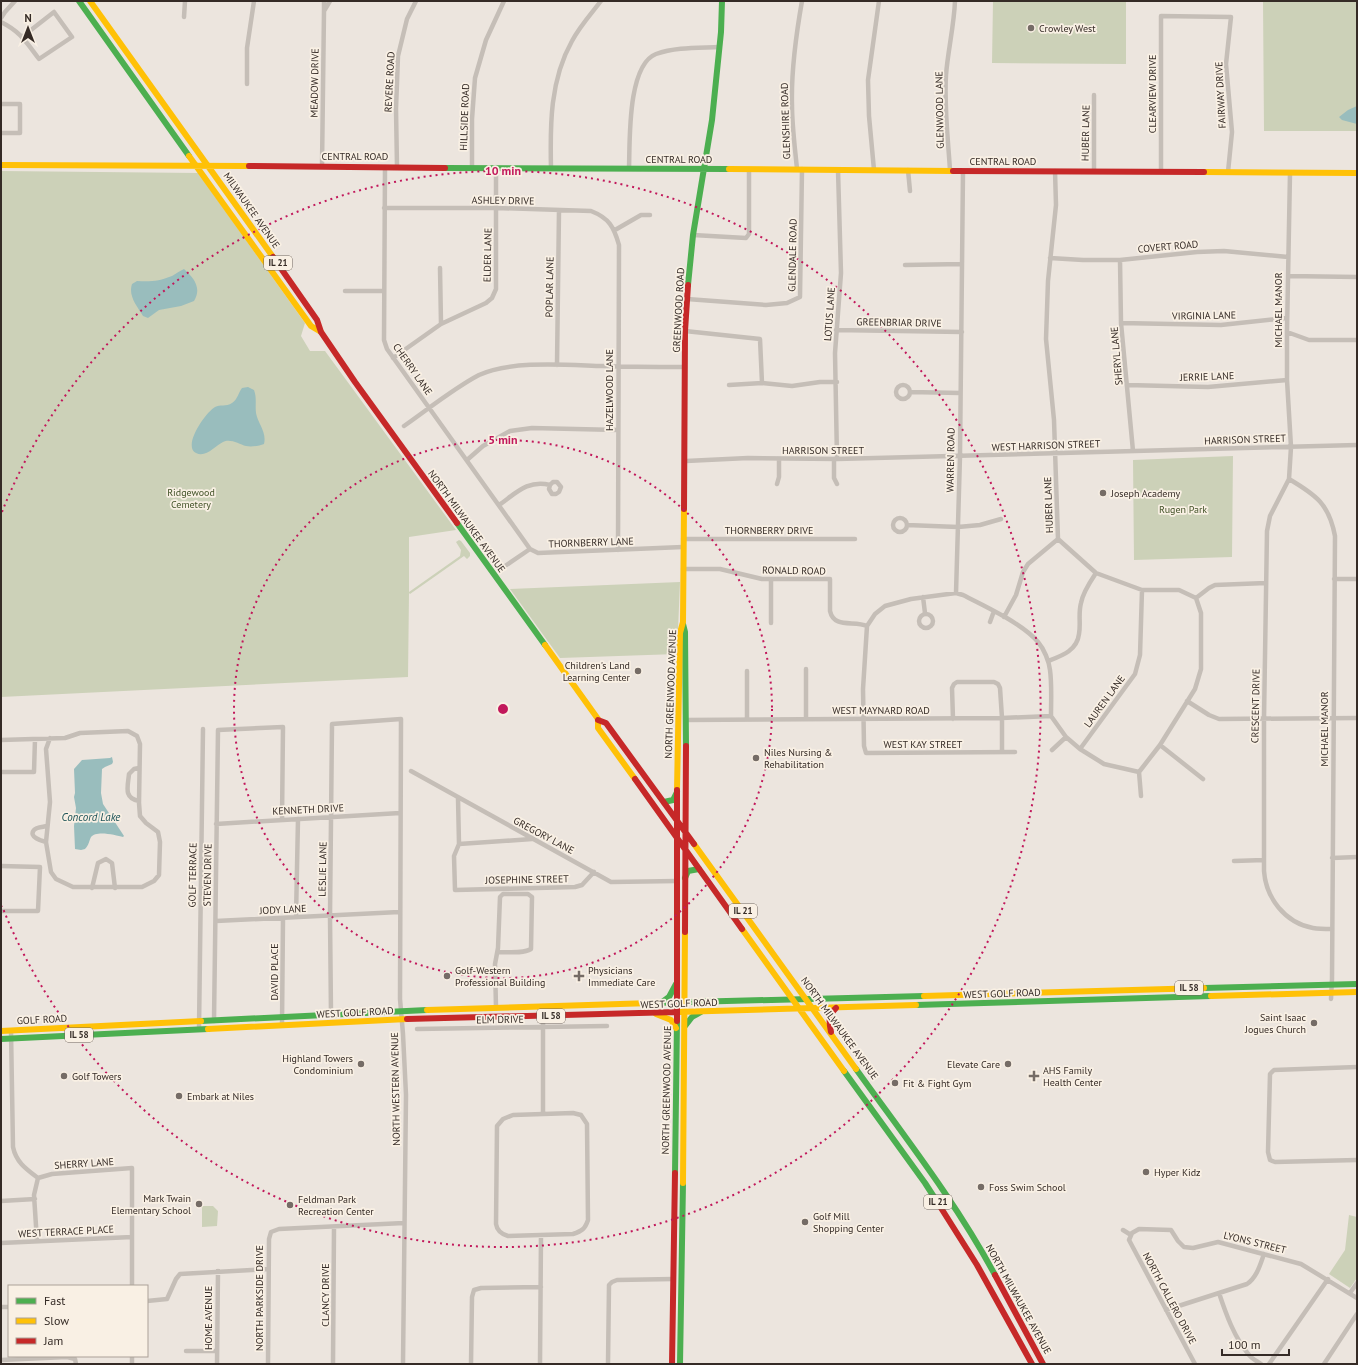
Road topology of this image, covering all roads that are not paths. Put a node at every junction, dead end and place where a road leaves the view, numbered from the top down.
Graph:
1 (79, 1) edge
2 (90, 1) edge
3 (185, 1) edge
4 (254, 1) edge
5 (324, 1) edge
6 (330, 1) edge
7 (416, 1) edge
8 (504, 1) edge
9 (601, 1) edge
10 (722, 1) edge
11 (802, 1) edge
12 (879, 1) edge
13 (955, 1) edge
14 (12, 2) edge
15 (324, 11) junction
16 (1161, 16) joint
17 (184, 17) dead end
18 (1, 18) edge
19 (1, 22) edge
20 (22, 37) junction
21 (719, 47) junction
22 (127, 68) junction
23 (247, 84) dead end
24 (1094, 95) dead end
25 (159, 96) junction
26 (1, 104) edge
27 (1, 133) edge
28 (1, 165) edge
29 (197, 165) junction
30 (209, 166) junction
31 (322, 166) junction
32 (385, 167) junction
33 (397, 167) junction
34 (472, 167) junction
35 (496, 168) junction
36 (551, 168) junction
37 (629, 168) junction
38 (704, 169) junction
39 (749, 169) junction
40 (799, 170) junction
41 (838, 170) junction
42 (874, 170) junction
43 (908, 170) junction
44 (950, 170) junction
45 (963, 170) junction
46 (1055, 171) junction
47 (1094, 171) junction
48 (1161, 172) junction
49 (1228, 172) junction
50 (1290, 172) junction
51 (1357, 173) edge
52 (910, 191) dead end
53 (384, 208) junction
54 (497, 208) junction
55 (559, 210) junction
56 (650, 215) dead end
57 (615, 230) junction
58 (693, 235) junction
59 (1288, 256) junction
60 (1050, 258) junction
61 (1120, 260) junction
62 (962, 264) junction
63 (905, 265) dead end
64 (440, 268) dead end
65 (1288, 276) junction
66 (1357, 277) edge
67 (345, 290) dead end
68 (384, 290) junction
69 (687, 299) junction
70 (1287, 318) junction
71 (1121, 323) junction
72 (441, 324) junction
73 (836, 330) junction
74 (685, 331) junction
75 (321, 332) junction
76 (962, 332) junction
77 (1287, 332) junction
78 (765, 337) dead end
79 (760, 339) junction
80 (1357, 340) edge
81 (393, 358) junction
82 (557, 365) junction
83 (618, 367) junction
84 (685, 367) junction
85 (1287, 380) junction
86 (837, 382) junction
87 (762, 383) junction
88 (729, 384) dead end
89 (1127, 385) junction
90 (910, 392) dead end
91 (960, 393) junction
92 (429, 408) junction
93 (404, 426) dead end
94 (618, 430) junction
95 (1357, 445) edge
96 (1291, 447) junction
97 (1133, 451) junction
98 (1055, 453) junction
99 (960, 456) junction
100 (779, 459) junction
101 (835, 459) junction
102 (467, 460) junction
103 (686, 461) dead end
104 (1289, 479) junction
105 (777, 484) dead end
106 (837, 484) dead end
107 (550, 485) dead end
108 (499, 505) junction
109 (1001, 519) dead end
110 (907, 525) dead end
111 (958, 527) junction
112 (684, 539) junction
113 (855, 539) dead end
114 (1058, 539) junction
115 (683, 547) junction
116 (530, 549) junction
117 (618, 550) junction
118 (505, 566) dead end
119 (683, 569) junction
120 (1096, 573) junction
121 (771, 579) junction
122 (1357, 579) edge
123 (1334, 580) junction
124 (1266, 583) junction
125 (1142, 590) junction
126 (956, 593) junction
127 (923, 597) junction
128 (1196, 598) junction
129 (994, 611) junction
130 (925, 613) dead end
131 (1004, 617) junction
132 (683, 622) junction
133 (990, 622) dead end
134 (771, 623) dead end
135 (867, 626) junction
136 (1048, 661) junction
137 (806, 669) dead end
138 (747, 671) dead end
139 (1187, 701) junction
140 (1051, 716) junction
141 (864, 718) junction
142 (1002, 718) junction
143 (1333, 718) junction
144 (1357, 718) edge
145 (747, 719) junction
146 (806, 719) junction
147 (952, 719) junction
148 (1264, 719) junction
149 (598, 720) junction
150 (686, 720) junction
151 (332, 724) joint
152 (203, 729) dead end
153 (1066, 737) junction
154 (50, 738) junction
155 (35, 739) junction
156 (1, 740) edge
157 (1160, 745) junction
158 (1080, 749) junction
159 (1052, 750) dead end
160 (1002, 752) junction
161 (1015, 752) dead end
162 (139, 768) junction
163 (411, 771) dead end
164 (1, 772) edge
165 (1139, 772) junction
166 (1203, 779) dead end
167 (677, 792) junction
168 (1141, 796) dead end
169 (458, 798) junction
170 (139, 801) junction
171 (664, 802) junction
172 (400, 813) junction
173 (331, 817) junction
174 (298, 819) junction
175 (282, 820) junction
176 (677, 820) junction
177 (216, 824) junction
178 (47, 826) junction
179 (686, 832) junction
180 (532, 839) junction
181 (677, 839) junction
182 (46, 842) junction
183 (459, 844) junction
184 (685, 850) junction
185 (1357, 857) edge
186 (1332, 858) junction
187 (1264, 860) junction
188 (1234, 861) dead end
189 (1, 866) edge
190 (699, 869) junction
191 (594, 872) junction
192 (685, 878) junction
193 (677, 881) junction
194 (92, 888) junction
195 (115, 888) junction
196 (1, 911) edge
197 (399, 912) junction
198 (330, 916) junction
199 (296, 917) junction
200 (283, 918) junction
201 (216, 921) junction
202 (1332, 930) junction
203 (498, 952) junction
204 (677, 983) junction
205 (1357, 984) edge
206 (1332, 985) junction
207 (1357, 992) edge
208 (1331, 996) junction
209 (793, 999) junction
210 (806, 999) junction
211 (677, 1002) junction
212 (685, 1002) junction
213 (661, 1003) junction
214 (543, 1006) junction
215 (496, 1008) junction
216 (836, 1008) junction
217 (800, 1009) junction
218 (813, 1009) junction
219 (401, 1012) junction
220 (685, 1012) junction
221 (701, 1012) junction
222 (650, 1013) junction
223 (677, 1013) junction
224 (331, 1015) junction
225 (543, 1016) junction
226 (282, 1017) junction
227 (402, 1019) junction
228 (199, 1021) junction
229 (214, 1021) junction
230 (282, 1025) junction
231 (607, 1026) dead end
232 (685, 1026) junction
233 (84, 1027) joint
234 (543, 1027) junction
235 (199, 1029) junction
236 (417, 1029) dead end
237 (1, 1031) edge
238 (11, 1031) junction
239 (832, 1034) junction
240 (677, 1038) junction
241 (1, 1039) edge
242 (11, 1039) junction
243 (1357, 1067) edge
244 (543, 1113) junction
245 (1357, 1160) edge
246 (38, 1178) junction
247 (35, 1199) junction
248 (1, 1201) edge
249 (404, 1223) junction
250 (334, 1227) junction
251 (1124, 1230) dead end
252 (1131, 1234) junction
253 (541, 1235) junction
254 (132, 1237) junction
255 (37, 1241) junction
256 (1, 1243) edge
257 (1264, 1254) junction
258 (268, 1269) junction
259 (218, 1271) junction
260 (673, 1279) junction
261 (1328, 1279) junction
262 (1357, 1283) edge
263 (132, 1285) edge
264 (541, 1287) junction
265 (1219, 1293) junction
266 (1350, 1293) junction
267 (1357, 1298) edge
268 (148, 1301) edge
269 (1166, 1310) junction
270 (1357, 1314) edge
271 (186, 1351) dead end
272 (217, 1351) junction
273 (1, 1360) edge
274 (22, 1361) edge
275 (75, 1362) edge
276 (217, 1364) edge
277 (268, 1364) edge
278 (333, 1364) edge
279 (403, 1364) edge
280 (471, 1364) edge
281 (540, 1364) edge
282 (608, 1364) edge
283 (672, 1364) edge
284 (680, 1364) edge
285 (1032, 1364) edge
286 (1043, 1364) edge
287 (1195, 1364) edge
288 (1261, 1364) edge
289 (1269, 1364) edge
290 (1324, 1364) edge

1 - 22 main road, MILWAUKEE AVENUE / IL 21
2 - 25 main road, MILWAUKEE AVENUE / IL 21
3 - 17 street
4 - 23 street
5 - 15 street, MEADOW DRIVE
6 - 15 street
7 - 33 street, REVERE ROAD
8 - 34 street, HILLSIDE ROAD
9 - 36 street
10 - 21 main road, GREENWOOD ROAD
11 - 40 street, GLENSHIRE ROAD
12 - 42 street
13 - 44 street, GLENWOOD LANE
14 - 18 street
15 - 31 street, MEADOW DRIVE
16 - 48 street, CLEARVIEW DRIVE
16 - 49 street, FAIRWAY DRIVE
19 - 20 street
20 - 20 street
21 - 37 street
21 - 38 main road, GREENWOOD ROAD
22 - 25 main road
22 - 29 main road, MILWAUKEE AVENUE / IL 21
24 - 47 street, HUBER LANE
25 - 30 main road, MILWAUKEE AVENUE / IL 21
26 - 27 street
28 - 29 main road, CENTRAL ROAD
29 - 30 main road, CENTRAL ROAD
29 - 75 main road, MILWAUKEE AVENUE / IL 21
30 - 31 main road, CENTRAL ROAD
30 - 75 main road, MILWAUKEE AVENUE / IL 21
31 - 32 main road, CENTRAL ROAD
32 - 33 main road, CENTRAL ROAD
32 - 53 street, CHERRY LANE
33 - 34 main road, CENTRAL ROAD
34 - 35 main road, CENTRAL ROAD
35 - 36 main road, CENTRAL ROAD
35 - 54 street, ELDER LANE
36 - 37 main road, CENTRAL ROAD
37 - 38 main road, CENTRAL ROAD
38 - 39 main road, CENTRAL ROAD
38 - 58 main road, GREENWOOD ROAD
39 - 40 main road, CENTRAL ROAD
39 - 58 street
40 - 41 main road, CENTRAL ROAD
40 - 69 street, GLENDALE ROAD
41 - 42 main road, CENTRAL ROAD
41 - 73 street, LOTUS LANE
42 - 43 main road, CENTRAL ROAD
43 - 44 main road, CENTRAL ROAD
43 - 52 street
44 - 45 main road, CENTRAL ROAD
45 - 46 main road, CENTRAL ROAD
45 - 62 street, WARREN ROAD
46 - 47 main road, CENTRAL ROAD
46 - 60 street, HUBER LANE
47 - 48 main road, CENTRAL ROAD
48 - 49 main road, CENTRAL ROAD
49 - 50 main road, CENTRAL ROAD
50 - 51 main road, CENTRAL ROAD
50 - 59 street, MICHAEL MANOR
53 - 54 street, ASHLEY DRIVE
53 - 68 street, CHERRY LANE
54 - 55 street, ASHLEY DRIVE
54 - 72 street, ELDER LANE
55 - 57 street, ASHLEY DRIVE
55 - 82 street, POPLAR LANE
56 - 57 street
57 - 83 street, HAZELWOOD LANE
58 - 69 main road, GREENWOOD ROAD
59 - 61 street, COVERT ROAD
59 - 65 street, MICHAEL MANOR
60 - 61 street, COVERT ROAD
60 - 98 street, HUBER LANE
61 - 71 street, SHERYL LANE
62 - 63 street
62 - 76 street, WARREN ROAD
64 - 72 street
65 - 66 street
65 - 70 street, MICHAEL MANOR
67 - 68 street
68 - 81 street, CHERRY LANE
69 - 74 main road, GREENWOOD ROAD
70 - 71 street, VIRGINIA LANE
70 - 77 street, MICHAEL MANOR
71 - 89 street, SHERYL LANE
72 - 81 street, ELDER LANE
73 - 76 street, GREENBRIAR DRIVE
73 - 86 street, LOTUS LANE
74 - 79 street
74 - 84 main road, GREENWOOD ROAD
75 - 149 main road, NORTH MILWAUKEE AVENUE
76 - 91 street, WARREN ROAD
77 - 80 street
77 - 85 street, MICHAEL MANOR
78 - 79 street
79 - 87 street
81 - 92 street, CHERRY LANE
82 - 83 street
82 - 92 street
83 - 84 street
83 - 94 street, HAZELWOOD LANE
84 - 112 main road, GREENWOOD ROAD
85 - 89 street, JERRIE LANE
85 - 96 street, MICHAEL MANOR
86 - 87 street
86 - 101 street, LOTUS LANE
87 - 88 street
89 - 97 street, SHERYL LANE
90 - 91 street
91 - 99 street, WARREN ROAD
92 - 93 street
92 - 102 street, CHERRY LANE
94 - 102 street
94 - 117 street, HAZELWOOD LANE
95 - 96 street, HARRISON STREET
96 - 97 street, HARRISON STREET
96 - 104 street, CRESCENT DRIVE
97 - 98 street, WEST HARRISON STREET
98 - 99 street, WEST HARRISON STREET
98 - 114 street, HUBER LANE
99 - 101 street, HARRISON STREET
99 - 111 street, WARREN ROAD
100 - 101 street, HARRISON STREET
100 - 103 street, HARRISON STREET
100 - 105 street
101 - 106 street, LOTUS LANE
102 - 108 street, CHERRY LANE
104 - 123 street, MICHAEL MANOR
104 - 124 street, CRESCENT DRIVE
107 - 108 street
108 - 116 street, CHERRY LANE
109 - 111 street
110 - 111 street
111 - 126 street, WARREN ROAD
112 - 113 street, THORNBERRY DRIVE
112 - 115 main road, GREENWOOD ROAD
114 - 120 street, HUBER LANE
114 - 131 street
115 - 117 street, THORNBERRY LANE
115 - 119 main road, GREENWOOD ROAD
116 - 117 street, THORNBERRY LANE
116 - 118 street
119 - 121 street, RONALD ROAD
119 - 132 main road, GREENWOOD ROAD
120 - 125 street, HUBER LANE
120 - 136 street
121 - 134 street
121 - 135 street, RONALD ROAD
122 - 123 street
123 - 143 street, MICHAEL MANOR
124 - 128 street
124 - 148 street, CRESCENT DRIVE
125 - 128 street, HUBER LANE
125 - 158 street, LAUREN LANE
126 - 127 street
126 - 129 street
127 - 130 street
127 - 135 street
128 - 139 street
129 - 131 street
129 - 133 street
131 - 136 street
132 - 150 main road, NORTH GREENWOOD AVENUE
132 - 167 main road, NORTH GREENWOOD AVENUE
135 - 141 street
136 - 140 street
137 - 146 street
138 - 145 street
139 - 148 street
139 - 157 street
140 - 142 street, WEST MAYNARD ROAD
140 - 153 street
141 - 146 street, WEST MAYNARD ROAD
141 - 147 street, WEST MAYNARD ROAD
141 - 160 street, WEST KAY STREET
142 - 147 street, WEST MAYNARD ROAD
142 - 147 street
142 - 160 street
143 - 144 street
143 - 148 street
143 - 186 street, MICHAEL MANOR
145 - 146 street, WEST MAYNARD ROAD
145 - 150 street, WEST MAYNARD ROAD
148 - 187 street, CRESCENT DRIVE
149 - 171 main road, NORTH MILWAUKEE AVENUE / IL 21
149 - 181 main road, NORTH MILWAUKEE AVENUE / IL 21
150 - 179 main road, NORTH GREENWOOD AVENUE
151 - 172 street, NORTH WESTERN AVENUE
151 - 173 street, LESLIE LANE
152 - 228 street, GOLF TERRACE
153 - 158 street
153 - 159 street
154 - 155 street
154 - 162 street
154 - 178 street
155 - 156 street
155 - 164 street
157 - 165 street
157 - 166 street
158 - 165 street
160 - 161 street, WEST KAY STREET
162 - 170 street
162 - 170 street
163 - 169 street, GREGORY LANE
165 - 168 street
167 - 171 main road
167 - 176 main road, NORTH GREENWOOD AVENUE
169 - 180 street, GREGORY LANE
169 - 183 street
170 - 195 street
171 - 176 main road, NORTH MILWAUKEE AVENUE / IL 21
172 - 173 street, KENNETH DRIVE
172 - 197 street, NORTH WESTERN AVENUE
173 - 174 street, KENNETH DRIVE
173 - 198 street, LESLIE LANE
174 - 175 street, KENNETH DRIVE
174 - 199 street
175 - 177 street, KENNETH DRIVE
175 - 177 street, STEVEN DRIVE
176 - 179 main road, NORTH MILWAUKEE AVENUE / IL 21
176 - 181 main road, NORTH GREENWOOD AVENUE
177 - 201 street, STEVEN DRIVE
178 - 182 street
178 - 182 street
179 - 184 main road, NORTH GREENWOOD AVENUE
179 - 210 main road, NORTH MILWAUKEE AVENUE / IL 21
180 - 183 street
180 - 191 street, GREGORY LANE
181 - 184 main road, NORTH MILWAUKEE AVENUE / IL 21
181 - 193 main road, NORTH GREENWOOD AVENUE
182 - 194 street
183 - 191 street, JOSEPHINE STREET
184 - 190 main road, NORTH MILWAUKEE AVENUE / IL 21
184 - 192 main road, NORTH GREENWOOD AVENUE
185 - 186 street
186 - 202 street, MICHAEL MANOR
187 - 188 street
187 - 202 street, CRESCENT DRIVE
189 - 196 street
190 - 192 main road
190 - 209 main road, NORTH MILWAUKEE AVENUE / IL 21
191 - 193 street, GREGORY LANE
192 - 212 main road, NORTH GREENWOOD AVENUE
193 - 204 main road, NORTH GREENWOOD AVENUE
194 - 195 street
194 - 195 street
197 - 198 street, JODY LANE
197 - 219 street, NORTH WESTERN AVENUE
198 - 199 street, JODY LANE
198 - 224 street, LESLIE LANE
199 - 200 street, JODY LANE
200 - 201 street, JODY LANE
200 - 226 street, DAVID PLACE
201 - 229 street, STEVEN DRIVE
202 - 206 street, MICHAEL MANOR
203 - 203 street
203 - 215 street
204 - 211 main road, NORTH GREENWOOD AVENUE
204 - 213 main road
205 - 206 main road, WEST GOLF ROAD / IL 58
206 - 208 street, MICHAEL MANOR
206 - 210 main road, WEST GOLF ROAD / IL 58
207 - 208 main road, WEST GOLF ROAD / IL 58
208 - 216 main road, WEST GOLF ROAD / IL 58
209 - 210 main road, WEST GOLF ROAD / IL 58
209 - 212 main road, WEST GOLF ROAD / IL 58
209 - 217 main road, NORTH MILWAUKEE AVENUE / IL 21
210 - 218 main road, NORTH MILWAUKEE AVENUE / IL 21
211 - 212 main road, WEST GOLF ROAD / IL 58
211 - 213 main road, WEST GOLF ROAD / IL 58
211 - 223 main road, NORTH GREENWOOD AVENUE
212 - 220 main road, NORTH GREENWOOD AVENUE
213 - 214 main road, WEST GOLF ROAD / IL 58
214 - 215 main road, WEST GOLF ROAD / IL 58
214 - 225 street
215 - 219 main road, WEST GOLF ROAD / IL 58
216 - 218 main road, WEST GOLF ROAD / IL 58
216 - 239 main road
217 - 218 main road, WEST GOLF ROAD / IL 58
217 - 221 main road, WEST GOLF ROAD / IL 58
217 - 285 main road, NORTH MILWAUKEE AVENUE / IL 21
218 - 239 main road, NORTH MILWAUKEE AVENUE / IL 21
219 - 224 main road, WEST GOLF ROAD / IL 58
219 - 227 street, NORTH WESTERN AVENUE
220 - 221 main road, WEST GOLF ROAD / IL 58
220 - 223 main road, WEST GOLF ROAD / IL 58
220 - 232 main road, NORTH GREENWOOD AVENUE
221 - 232 main road
222 - 223 main road, WEST GOLF ROAD / IL 58
222 - 225 main road, WEST GOLF ROAD / IL 58
222 - 240 main road
223 - 240 main road, NORTH GREENWOOD AVENUE
224 - 226 main road, WEST GOLF ROAD / IL 58
225 - 227 main road, WEST GOLF ROAD / IL 58
225 - 234 street
226 - 229 main road, WEST GOLF ROAD / IL 58
226 - 230 street, DAVID PLACE
227 - 230 main road, WEST GOLF ROAD / IL 58
227 - 249 street, NORTH WESTERN AVENUE
228 - 229 main road, WEST GOLF ROAD / IL 58
228 - 233 main road, WEST GOLF ROAD / IL 58
228 - 235 street, GOLF TERRACE
230 - 235 main road, WEST GOLF ROAD / IL 58
231 - 234 street, ELM DRIVE
232 - 284 main road, NORTH GREENWOOD AVENUE
233 - 238 main road, GOLF ROAD / IL 58
234 - 236 street, ELM DRIVE
234 - 244 street
235 - 242 main road, WEST GOLF ROAD / IL 58
237 - 238 main road, GOLF ROAD / IL 58
238 - 242 street
239 - 286 main road, NORTH MILWAUKEE AVENUE / IL 21
240 - 260 main road, NORTH GREENWOOD AVENUE
241 - 242 main road, WEST GOLF ROAD / IL 58
242 - 246 street
243 - 245 street
244 - 253 street
244 - 253 street
246 - 247 street
246 - 254 street, SHERRY LANE
247 - 248 street
247 - 255 street
249 - 250 street
249 - 279 street, NORTH WESTERN AVENUE
250 - 258 street, NORTH PARKSIDE DRIVE
250 - 278 street, CLANCY DRIVE
251 - 252 street
252 - 257 street, LYONS STREET
252 - 269 street, NORTH CALLERO DRIVE
253 - 264 street
254 - 255 street, WEST TERRACE PLACE
254 - 263 street
255 - 256 street, WEST TERRACE PLACE
257 - 261 street, LYONS STREET
257 - 265 street
258 - 259 street
258 - 277 street, NORTH PARKSIDE DRIVE
259 - 268 street
259 - 272 street, HOME AVENUE
260 - 282 street
260 - 283 main road, NORTH GREENWOOD AVENUE
261 - 266 street, LYONS STREET
261 - 289 street
262 - 266 street
264 - 280 street
264 - 281 street
265 - 269 street
265 - 288 street
266 - 267 street, LYONS STREET
269 - 287 street, NORTH CALLERO DRIVE
270 - 290 street
271 - 272 street
272 - 276 street, HOME AVENUE
273 - 274 street
274 - 275 street

